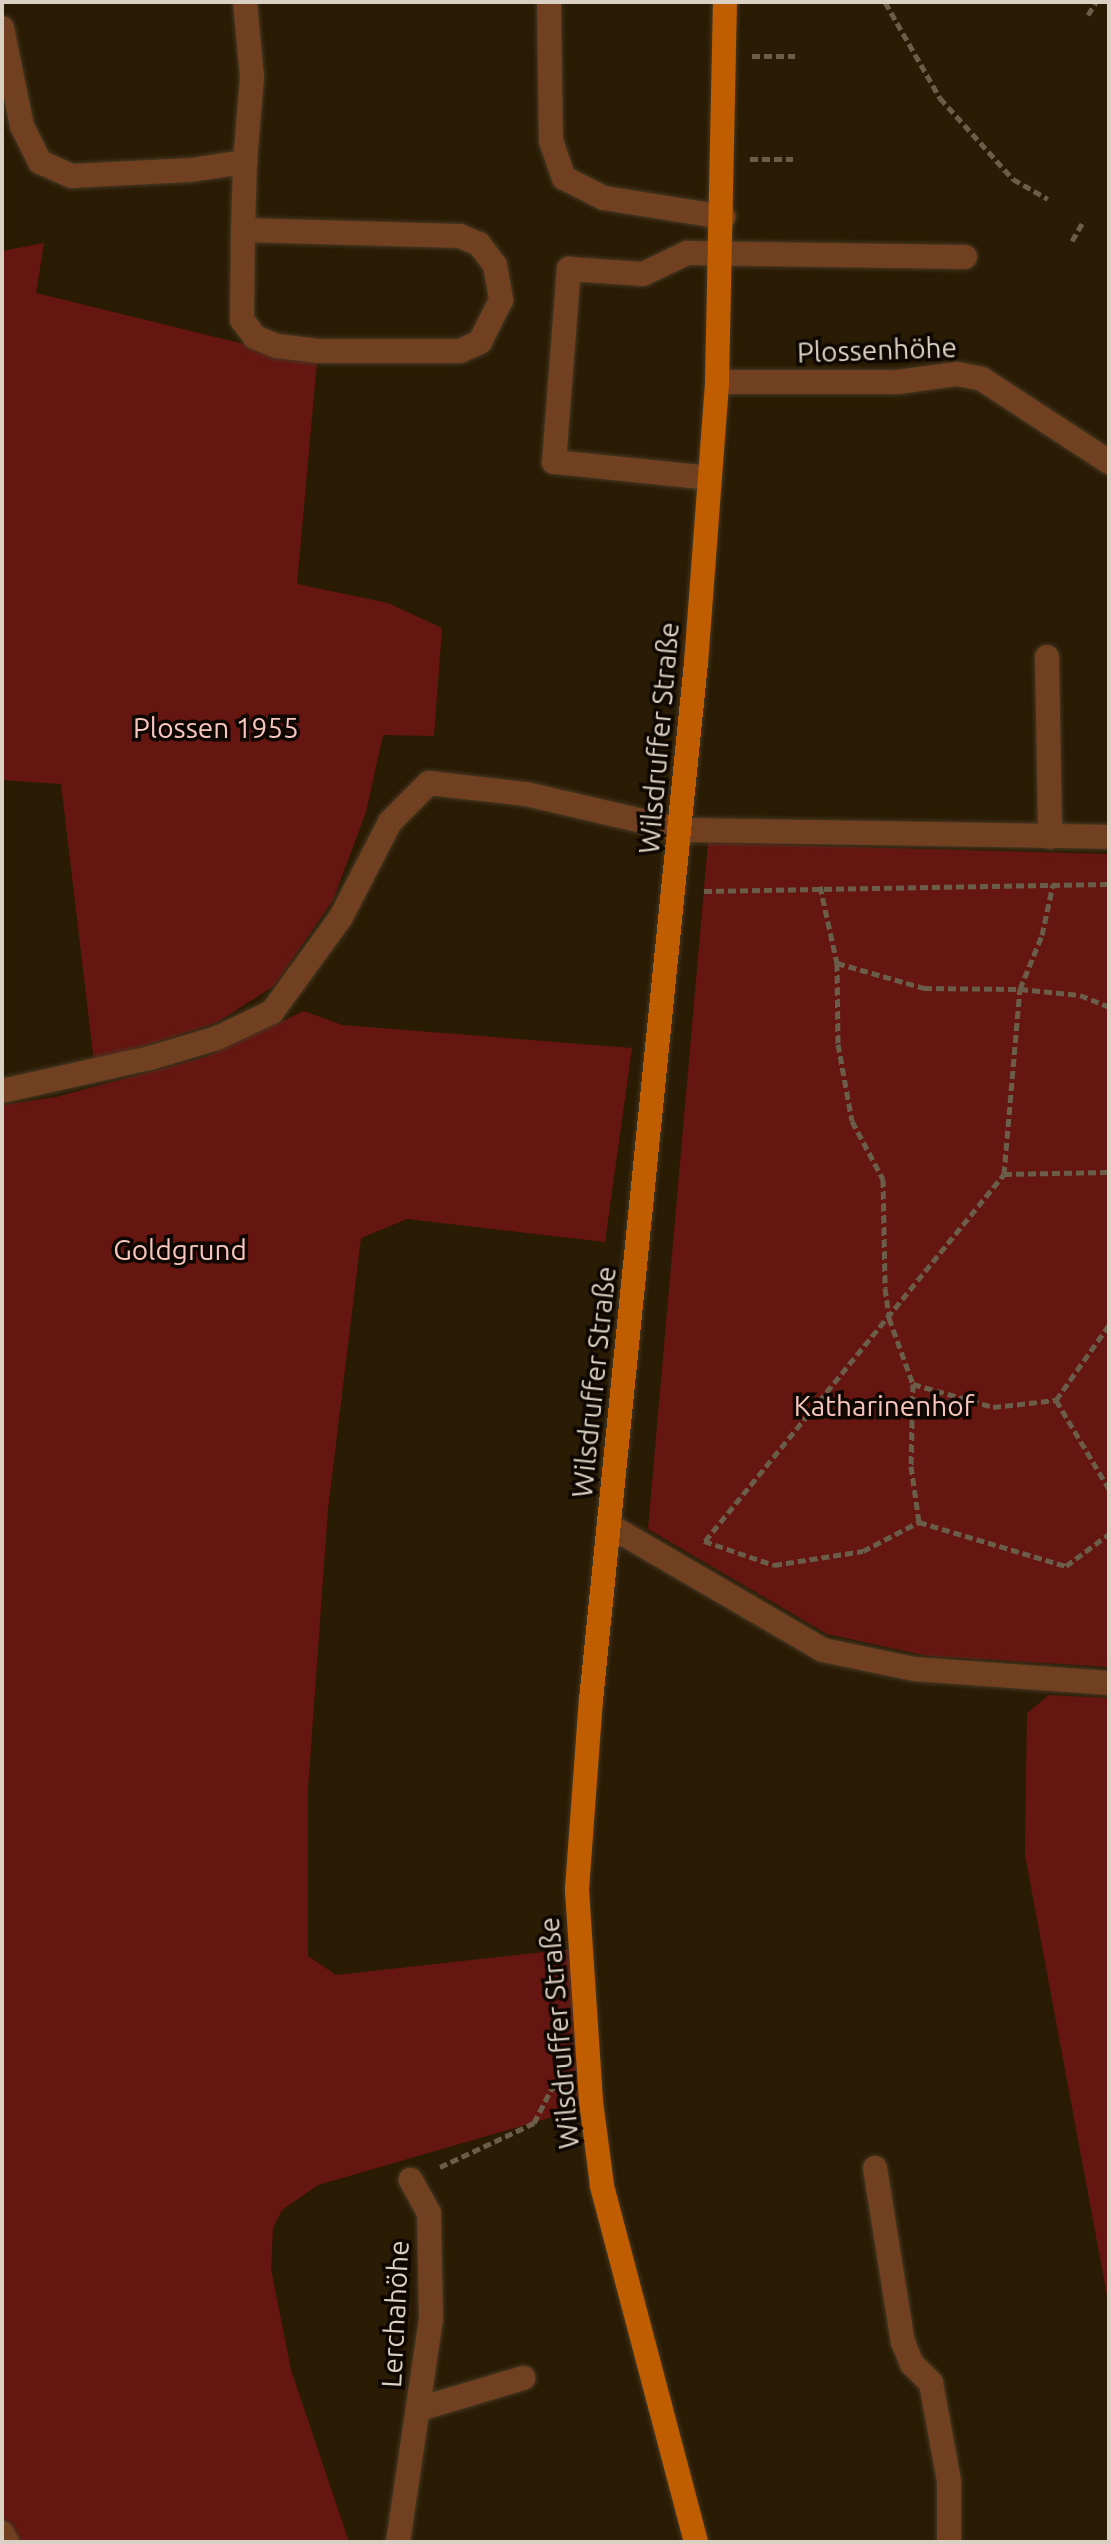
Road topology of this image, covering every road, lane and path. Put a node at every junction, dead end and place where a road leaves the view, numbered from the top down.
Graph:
1 (245, 2) edge
2 (549, 2) edge
3 (725, 2) edge
4 (885, 2) edge
5 (1096, 2) edge
6 (1088, 15) dead end
7 (2, 28) edge
8 (725, 55) junction
9 (795, 56) dead end
10 (724, 158) junction
11 (793, 159) dead end
12 (245, 162) junction
13 (1048, 199) dead end
14 (724, 217) junction
15 (1084, 220) dead end
16 (243, 230) junction
17 (1072, 241) dead end
18 (722, 253) junction
19 (965, 257) dead end
20 (717, 382) junction
21 (1109, 462) edge
22 (710, 478) junction
23 (1047, 657) dead end
24 (681, 830) junction
25 (1050, 837) junction
26 (1109, 837) edge
27 (1053, 884) junction
28 (1109, 884) edge
29 (820, 886) junction
30 (675, 892) junction
31 (837, 963) junction
32 (1020, 989) junction
33 (1109, 1007) edge
34 (2, 1091) edge
35 (1109, 1172) edge
36 (1004, 1174) junction
37 (889, 1318) junction
38 (1109, 1325) edge
39 (913, 1384) junction
40 (1056, 1400) junction
41 (1109, 1489) edge
42 (919, 1522) junction
43 (610, 1526) junction
44 (1109, 1534) edge
45 (705, 1541) junction
46 (646, 1542) junction
47 (1109, 1683) edge
48 (589, 2065) junction
49 (875, 2168) dead end
50 (411, 2180) joint
51 (523, 2378) dead end
52 (419, 2409) junction
53 (2, 2533) edge
54 (7, 2542) edge
55 (398, 2542) edge
56 (696, 2542) edge
57 (949, 2542) edge

1 - 12 street
2 - 14 street
3 - 8 main road, Wilsdruffer Straße
4 - 13 path
5 - 6 path
7 - 12 street
8 - 9 path
8 - 10 main road, Wilsdruffer Straße
10 - 11 path
10 - 14 main road, Wilsdruffer Straße
12 - 16 street
14 - 18 main road, Wilsdruffer Straße
15 - 17 path
16 - 16 street
18 - 19 street
18 - 20 main road, Wilsdruffer Straße
18 - 22 street
20 - 21 street, Plossenhöhe
20 - 22 main road, Wilsdruffer Straße
22 - 24 main road, Wilsdruffer Straße
23 - 25 street
24 - 25 street
24 - 30 main road, Wilsdruffer Straße
24 - 34 street
25 - 26 street
27 - 28 path
27 - 29 path
27 - 32 path
29 - 30 path
29 - 31 path
30 - 43 main road, Wilsdruffer Straße
31 - 32 path
31 - 37 path
32 - 33 path
32 - 36 path
35 - 36 path
36 - 37 path
37 - 39 path
37 - 45 path
38 - 40 path
39 - 40 path
39 - 42 path
40 - 41 path
42 - 44 path
42 - 45 path
43 - 46 street
43 - 48 main road, Wilsdruffer Straße
45 - 46 path
46 - 47 street
48 - 50 path
48 - 56 main road, Wilsdruffer Straße
49 - 57 street
50 - 52 street, Lerchahöhe
51 - 52 street, Lerchahöhe
52 - 55 street, Lerchahöhe
53 - 54 street

